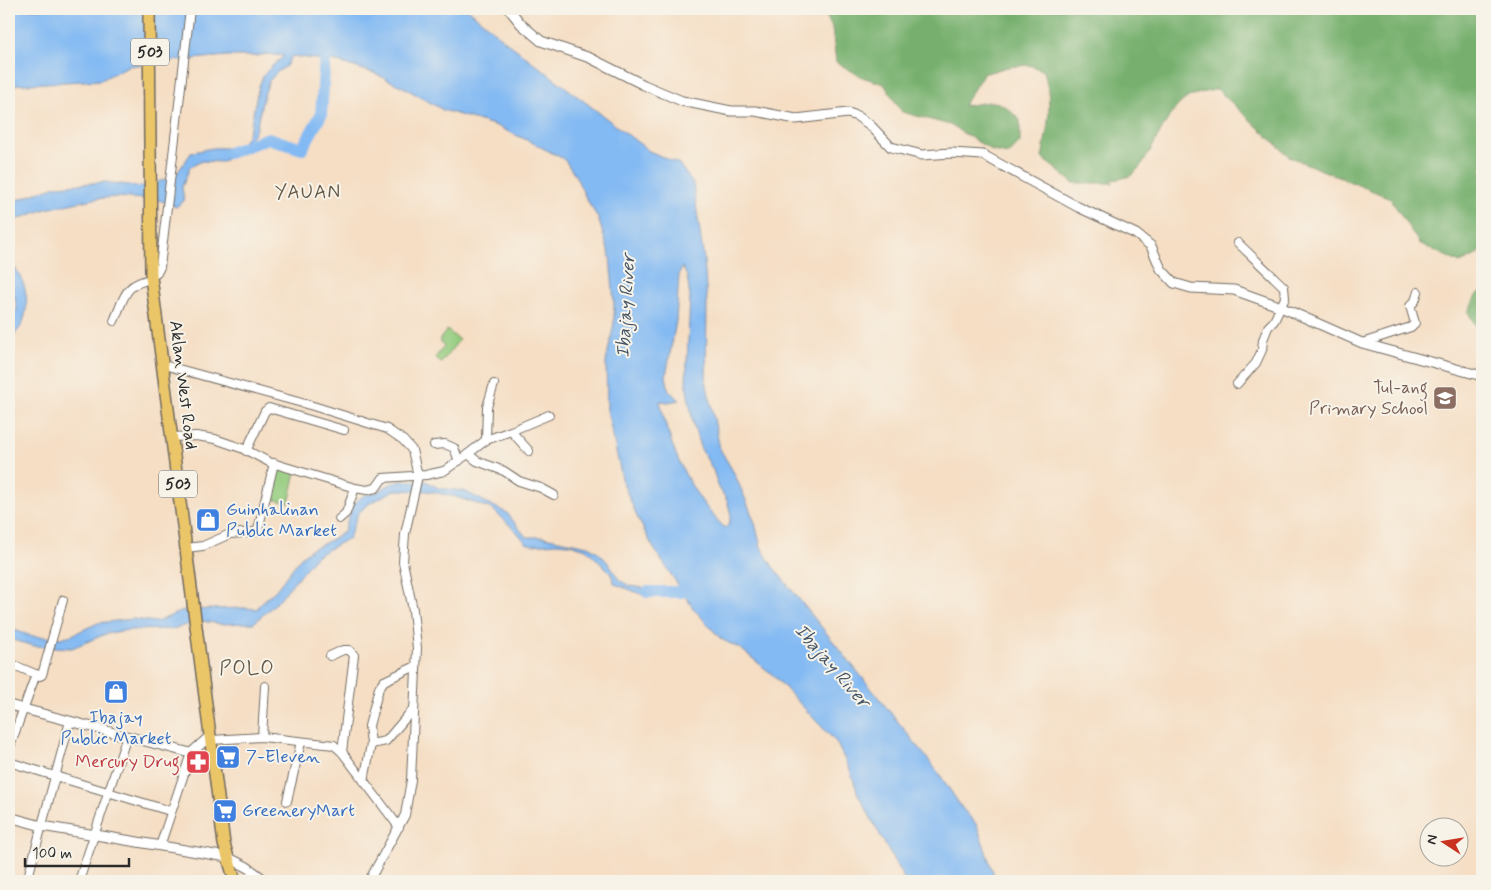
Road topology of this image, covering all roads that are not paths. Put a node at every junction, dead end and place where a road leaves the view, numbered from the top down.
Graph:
1 (149, 9) edge
2 (190, 9) edge
3 (509, 9) edge
4 (1238, 243) dead end
5 (151, 278) junction
6 (1418, 292) dead end
7 (1281, 307) junction
8 (114, 321) dead end
9 (1362, 343) junction
10 (164, 365) junction
11 (1482, 376) edge
12 (494, 384) dead end
13 (1237, 384) dead end
14 (549, 415) dead end
15 (344, 430) dead end
16 (511, 431) junction
17 (172, 437) junction
18 (486, 440) junction
19 (434, 445) dead end
20 (246, 451) junction
21 (529, 451) dead end
22 (468, 454) junction
23 (459, 461) junction
24 (274, 463) junction
25 (418, 476) junction
26 (355, 488) junction
27 (554, 495) dead end
28 (339, 519) dead end
29 (186, 548) junction
30 (63, 600) dead end
31 (330, 656) dead end
32 (9, 663) edge
33 (416, 666) junction
34 (36, 674) junction
35 (264, 686) dead end
36 (9, 705) edge
37 (414, 708) junction
38 (23, 709) junction
39 (70, 721) junction
40 (127, 736) junction
41 (262, 737) junction
42 (210, 738) junction
43 (302, 742) junction
44 (372, 744) junction
45 (9, 749) edge
46 (342, 752) junction
47 (191, 753) junction
48 (213, 758) junction
49 (9, 762) edge
50 (55, 776) junction
51 (364, 781) junction
52 (108, 792) junction
53 (287, 801) dead end
54 (170, 811) junction
55 (9, 817) edge
56 (42, 826) junction
57 (399, 827) junction
58 (94, 834) junction
59 (160, 846) junction
60 (227, 857) junction
61 (27, 881) edge
62 (79, 881) edge
63 (235, 881) edge
64 (266, 881) edge
65 (369, 881) edge

1 - 5 main road, Aklan West Road / 503
2 - 5 street
3 - 7 street
4 - 7 street
5 - 8 street
5 - 10 main road, Aklan West Road / 503
6 - 9 street
7 - 9 street
7 - 13 street
9 - 11 street
10 - 17 main road, Aklan West Road / 503
10 - 25 street
12 - 18 street
14 - 16 street
15 - 20 street
16 - 18 street
16 - 21 street
17 - 20 street
17 - 29 main road, Aklan West Road / 503
18 - 22 street
19 - 23 street
20 - 24 street
22 - 23 street
22 - 27 street
23 - 25 street
24 - 26 street
24 - 29 street
25 - 26 street
25 - 33 street
26 - 28 street
29 - 42 main road, Aklan West Road / 503
30 - 34 street
31 - 46 street
32 - 34 street
33 - 37 street
33 - 44 street
34 - 38 street
35 - 41 street
36 - 38 street
37 - 44 street
37 - 57 street
38 - 39 street
38 - 45 street
39 - 40 street
39 - 50 street
40 - 47 street
40 - 52 street
41 - 42 street
41 - 43 street
42 - 47 street
42 - 48 main road, Aklan West Road / 503
43 - 46 street
43 - 53 street
44 - 51 street
46 - 51 street
47 - 48 street
47 - 54 street
48 - 60 main road, Aklan West Road / 503
49 - 50 street
50 - 52 street
50 - 56 street
51 - 57 street
52 - 54 street
52 - 58 street
54 - 59 street
55 - 56 street
56 - 58 street
56 - 61 street
57 - 65 street
58 - 59 street
58 - 62 street
59 - 60 street
60 - 63 main road, Aklan West Road / 503
60 - 64 street

